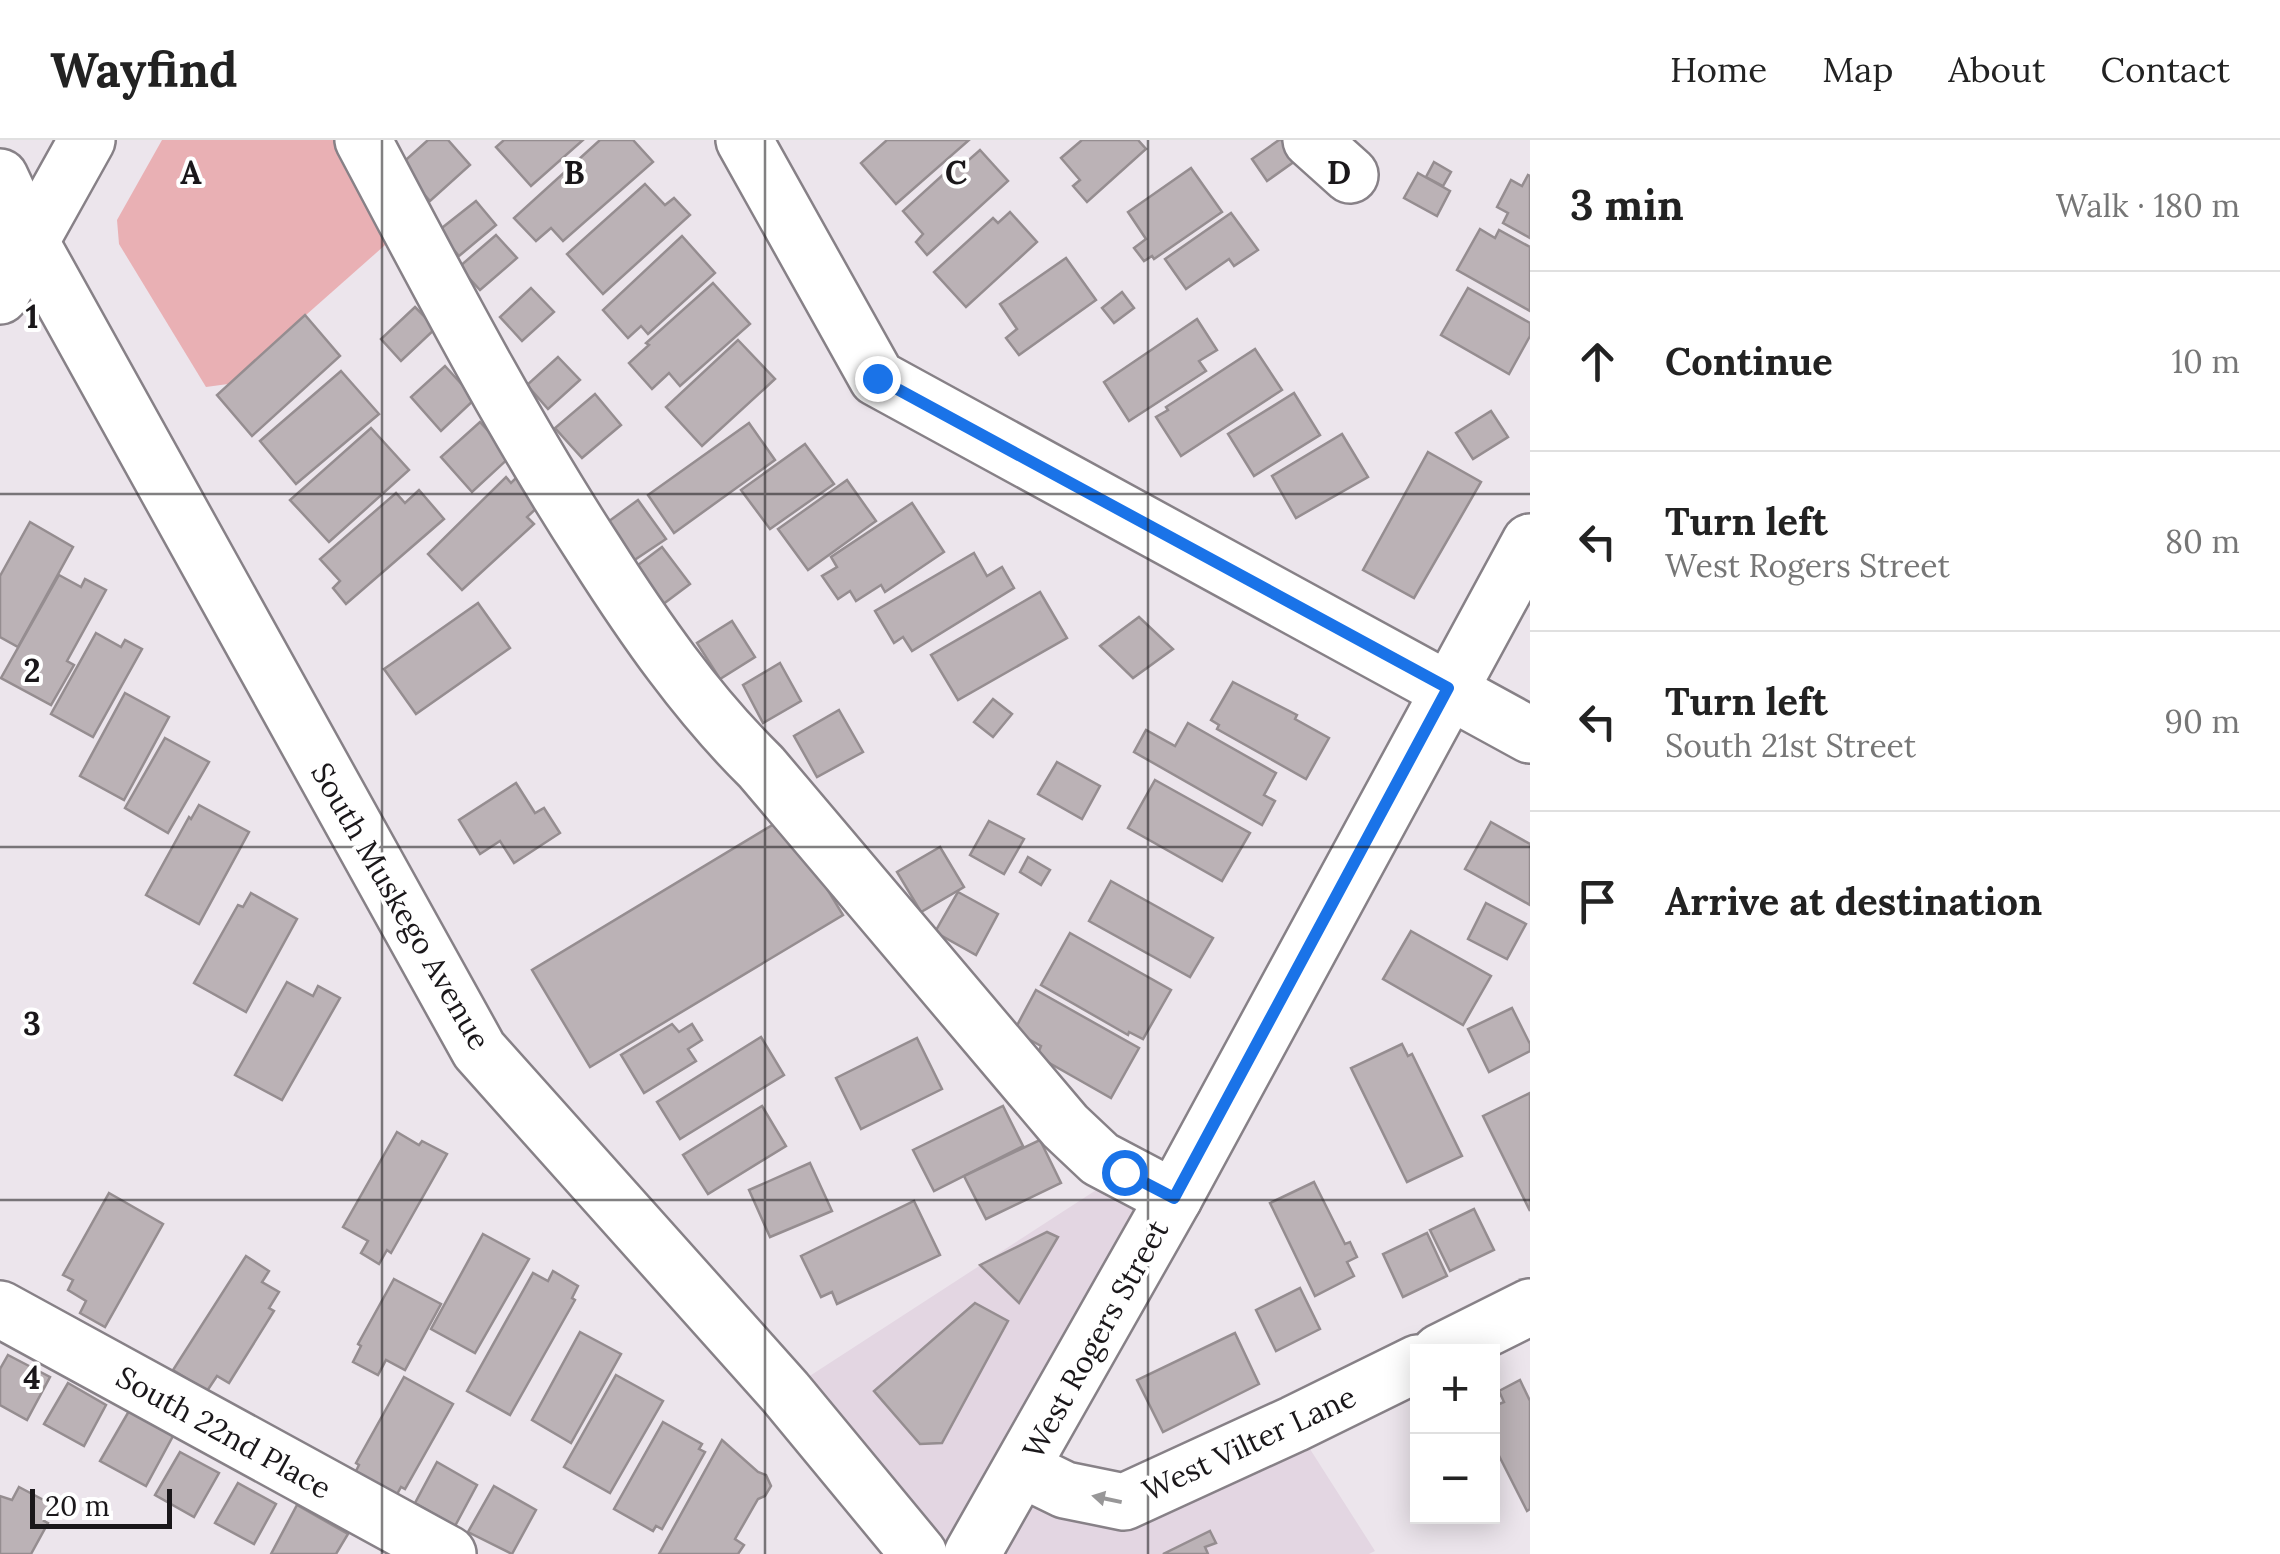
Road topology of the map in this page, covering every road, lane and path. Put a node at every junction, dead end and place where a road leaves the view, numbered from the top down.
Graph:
1 (87, 140) edge
2 (363, 140) edge
3 (744, 140) edge
4 (0, 177) edge
5 (30, 241) junction
6 (0, 296) edge
7 (1530, 542) edge
8 (1448, 688) junction
9 (1530, 735) edge
10 (1174, 1198) junction
11 (1530, 1307) edge
12 (0, 1309) edge
13 (1456, 1344) edge
14 (1410, 1367) edge
15 (1022, 1469) junction
16 (448, 1554) edge
17 (919, 1554) edge
18 (972, 1554) edge

1 - 5 street
2 - 10 street
3 - 8 street
4 - 5 street, South Muskego Avenue
5 - 6 street
5 - 17 street, South Muskego Avenue
7 - 8 street, West Rogers Street
8 - 9 street
8 - 10 street, West Rogers Street
10 - 15 street, West Rogers Street
11 - 13 street
12 - 16 street, South 22nd Place
14 -> 15 street, West Vilter Lane
15 - 18 street, West Rogers Street

